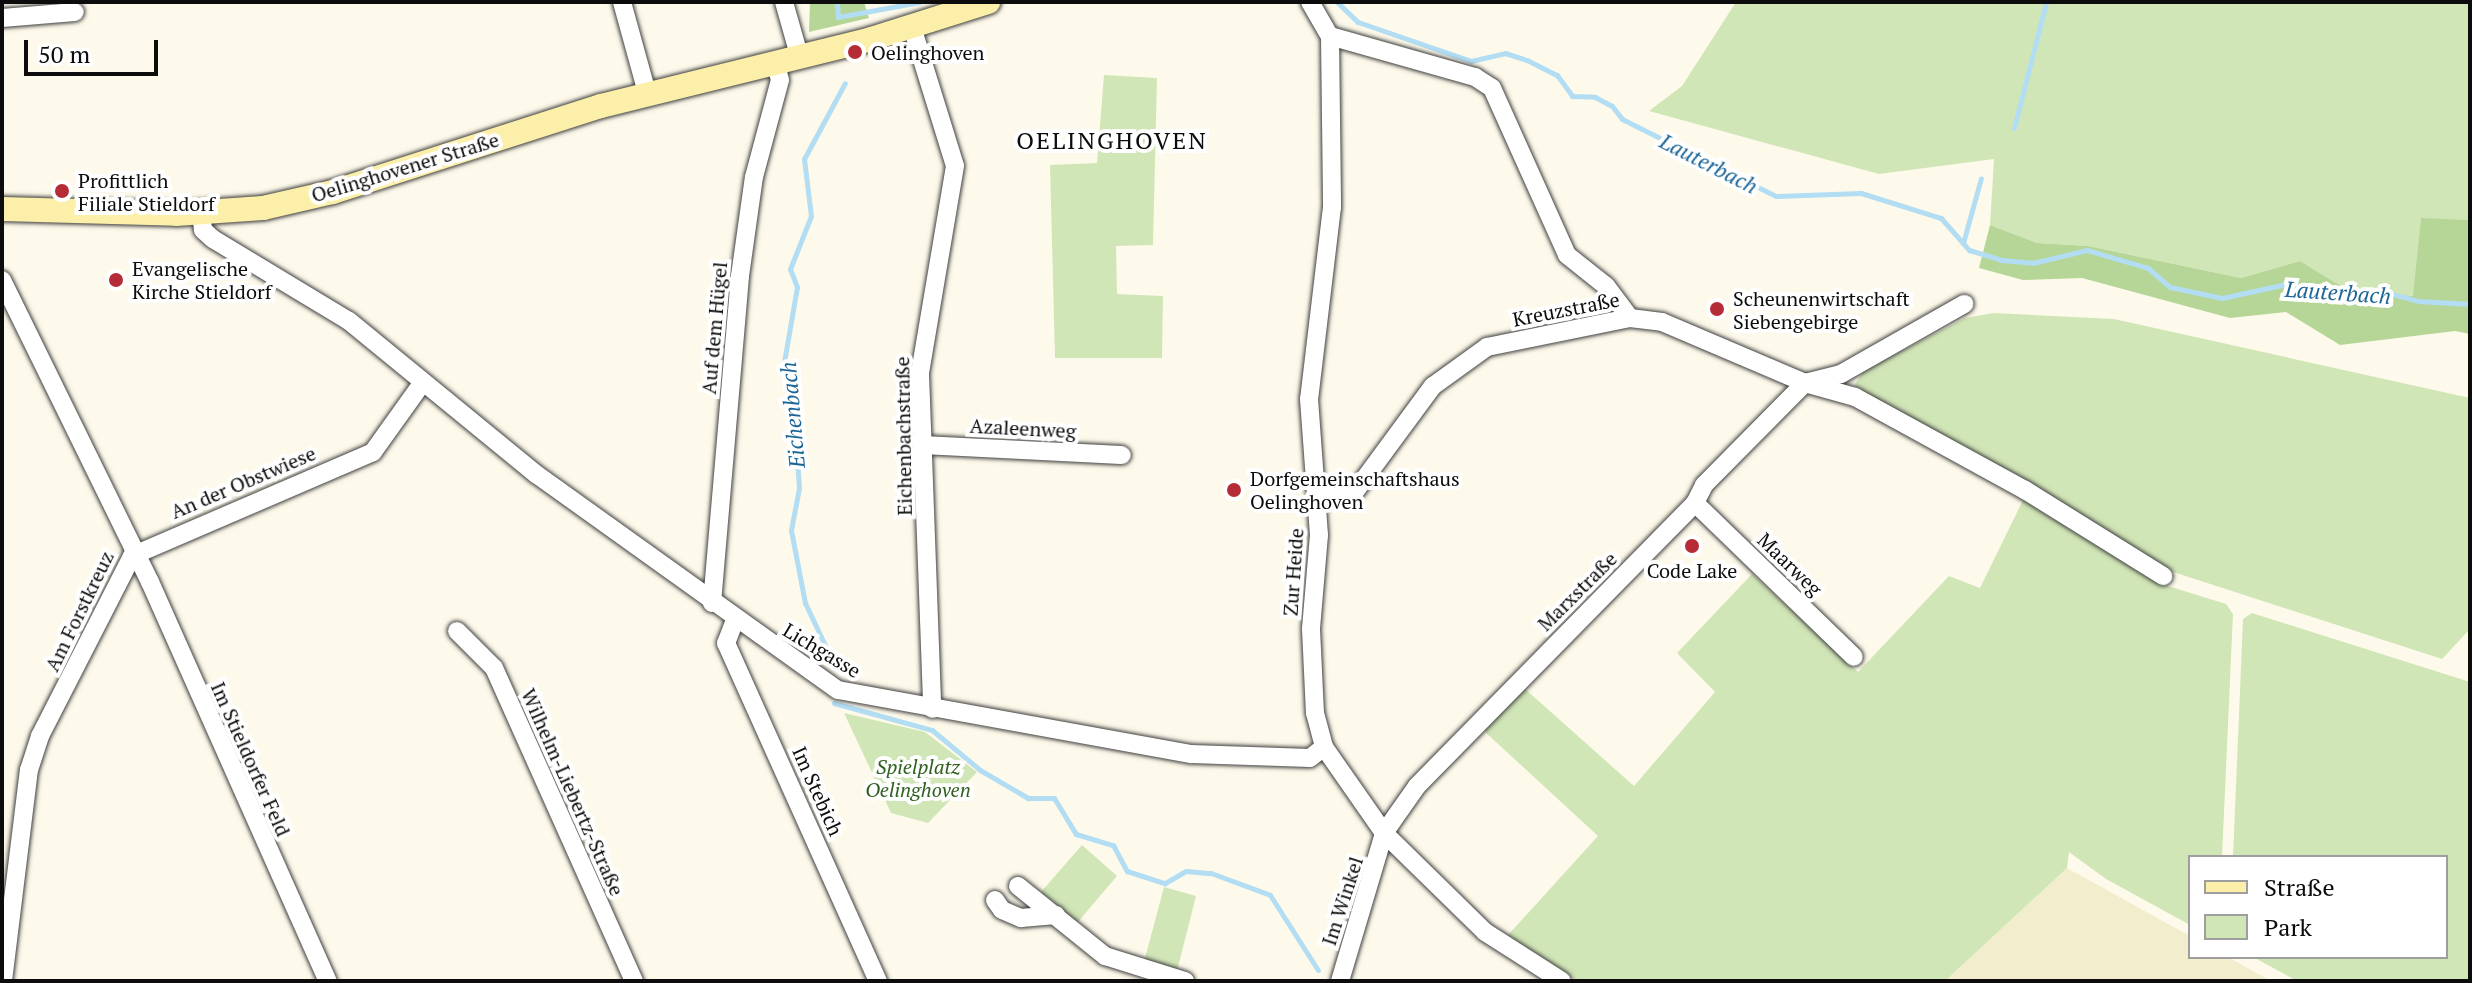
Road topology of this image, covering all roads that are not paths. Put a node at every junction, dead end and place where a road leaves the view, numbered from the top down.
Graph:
1 (622, 2) edge
2 (784, 2) edge
3 (988, 2) edge
4 (1310, 2) edge
5 (1326, 7) edge
6 (75, 12) dead end
7 (2, 18) edge
8 (912, 27) junction
9 (1330, 36) junction
10 (787, 58) junction
11 (647, 93) junction
12 (2, 209) edge
13 (201, 213) junction
14 (2, 280) edge
15 (1964, 304) dead end
16 (1630, 318) junction
17 (423, 382) junction
18 (1805, 383) junction
19 (922, 445) junction
20 (1122, 455) dead end
21 (1318, 490) junction
22 (1695, 503) junction
23 (132, 556) junction
24 (2163, 576) dead end
25 (712, 603) junction
26 (735, 620) junction
27 (457, 631) dead end
28 (1854, 657) dead end
29 (932, 709) junction
30 (1324, 747) junction
31 (1384, 833) junction
32 (1018, 886) dead end
33 (995, 900) dead end
34 (1056, 915) junction
35 (3, 981) edge
36 (328, 981) edge
37 (634, 981) edge
38 (878, 981) edge
39 (1185, 981) edge
40 (1340, 981) edge
41 (1562, 981) edge

1 - 11 street
2 - 10 street, Auf dem Hügel
3 - 8 main road, Oelinghovener Straße
4 - 5 street, Zur Heide
5 - 9 street, Zur Heide
6 - 7 street
8 - 10 main road, Oelinghovener Straße
8 - 19 street, Eichenbachstraße
9 - 16 street
9 - 21 street, Zur Heide
10 - 11 main road, Oelinghovener Straße
10 - 25 street, Auf dem Hügel
11 - 13 main road, Oelinghovener Straße
12 - 13 main road, Oelinghovener Straße
13 - 17 street, Lichgasse
14 - 23 street, Am Forstkreuz
15 - 18 street
16 - 18 street, Kreuzstraße
16 - 21 street, Kreuzstraße
17 - 23 street, An der Obstwiese
17 - 25 street, Lichgasse
18 - 22 street, Marxstraße
18 - 24 street, Kreuzstraße
19 - 20 street, Azaleenweg
19 - 29 street, Eichenbachstraße
21 - 30 street, Zur Heide
22 - 28 street, Maarweg
22 - 31 street, Marxstraße
23 - 35 street, Am Forstkreuz
23 - 36 street, Im Stieldorfer Feld
25 - 26 street, Lichgasse
26 - 29 street, Lichgasse
26 - 38 street, Im Stebich
27 - 37 street, Wilhelm-Liebertz-Straße
29 - 30 street, Lichgasse
30 - 31 street, Zur Heide
31 - 40 street, Im Winkel
31 - 41 street, Zur Heide
32 - 34 street
33 - 34 street
34 - 39 street

